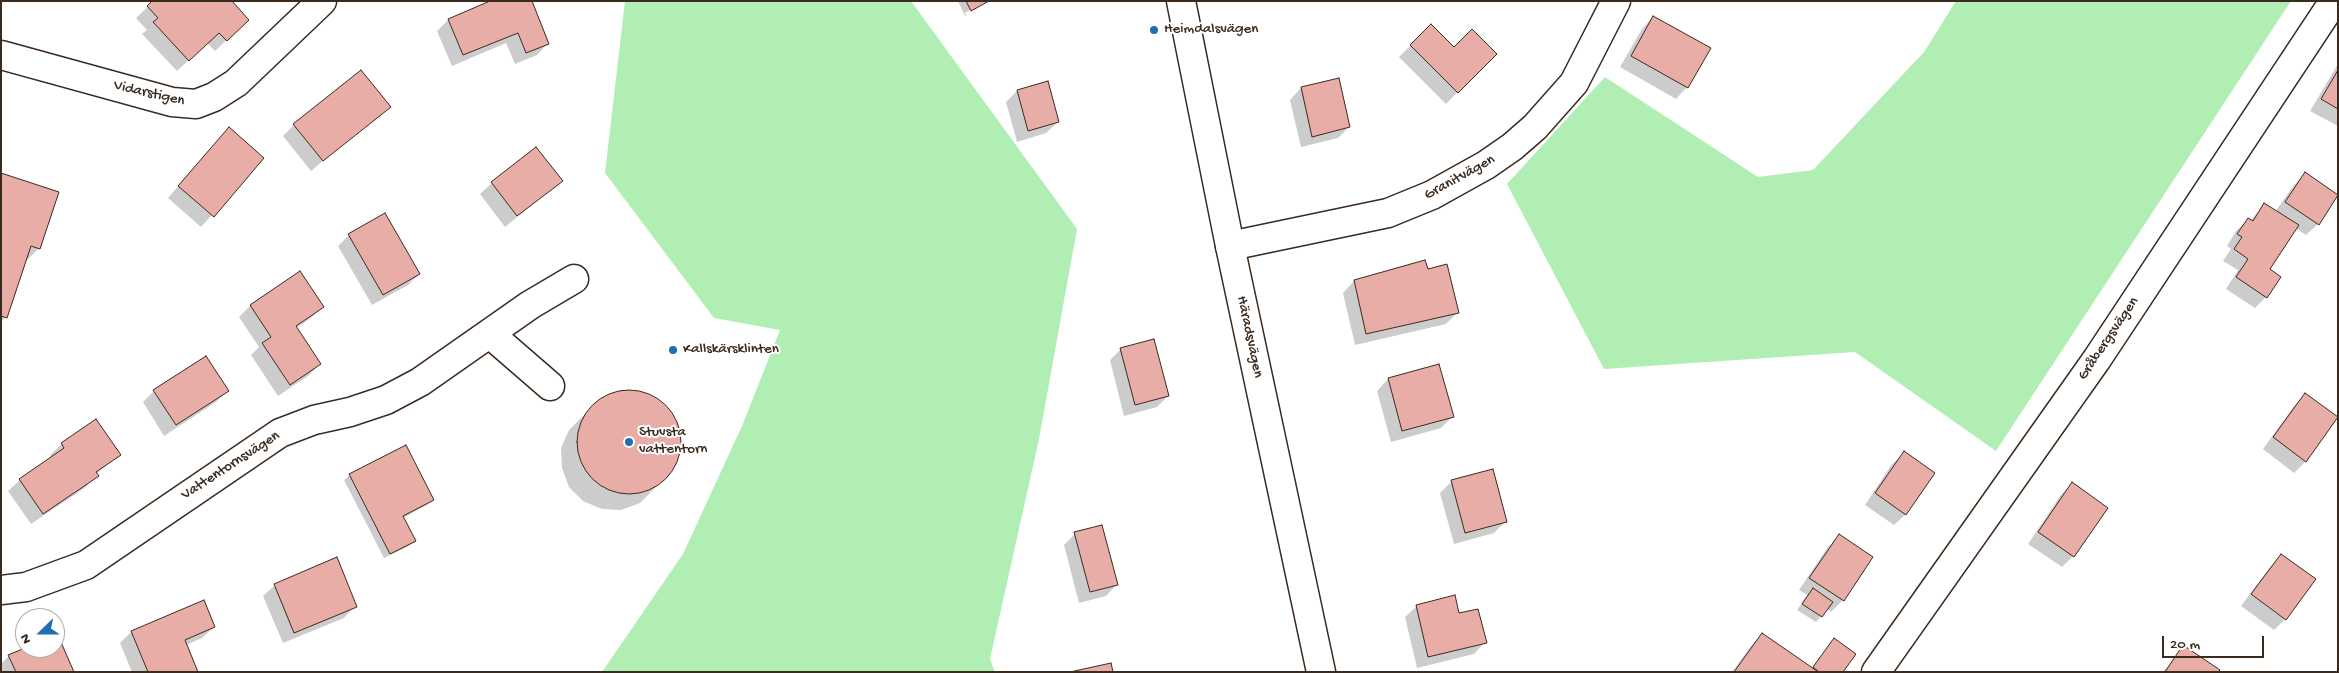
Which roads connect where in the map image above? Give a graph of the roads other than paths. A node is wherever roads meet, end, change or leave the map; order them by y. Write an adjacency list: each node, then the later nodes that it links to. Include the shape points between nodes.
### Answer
1 (322, 1): 5 (street, Vidarstigen, via 236,84 196,104 172,102)
2 (1181, 1): 6 (street, Häradsvägen)
3 (1616, 1): 6 (street, Granitvägen, via 1574,83 1512,148 1486,165 1432,195 1388,212)
4 (2334, 1): 12 (street, Gråbergsvägen, via 2097,359)
5 (1, 55)
6 (1230, 246): 11 (street, Häradsvägen)
7 (574, 279): 8 (street, Vattentornsvägen)
8 (490, 334): 9 (street); 10 (street, Vattentornsvägen, via 420,382 386,400 280,433 86,565 26,587)
9 (550, 386)
10 (1, 590)
11 (1321, 672)
12 (1876, 672)

